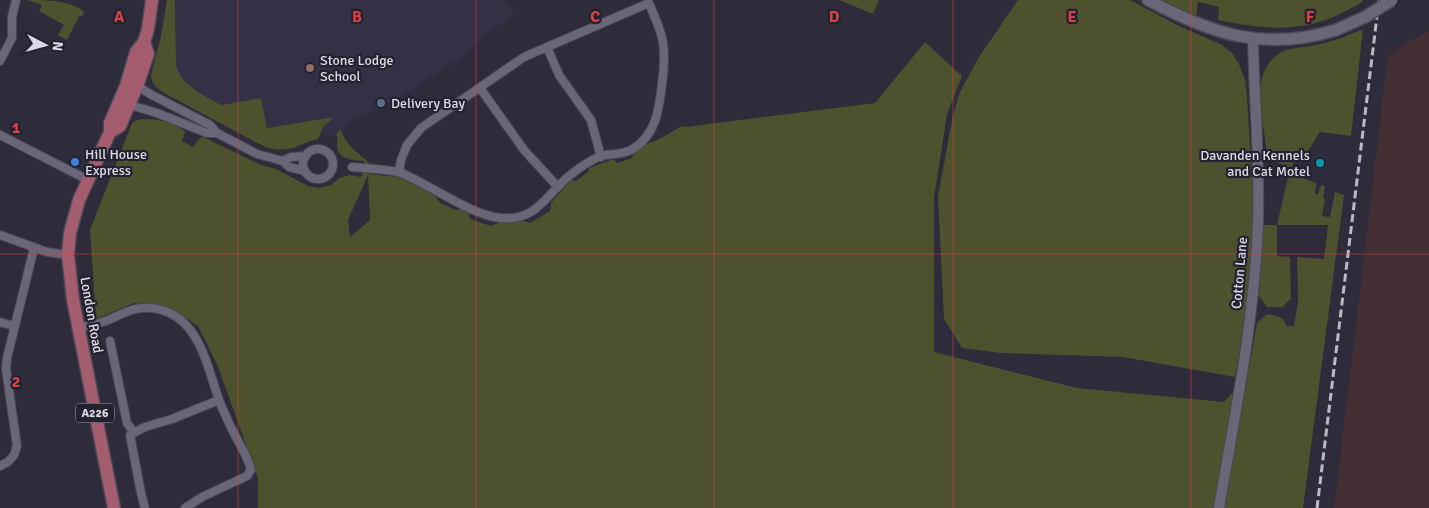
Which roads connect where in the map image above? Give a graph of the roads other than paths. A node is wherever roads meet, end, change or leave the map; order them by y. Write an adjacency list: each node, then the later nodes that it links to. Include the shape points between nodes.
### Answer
1 (16, 0): 8 (street, via 12,38)
2 (152, 0): 9 (main road, London Road / A226, via 144,42 136,52)
3 (1148, 0): 6 (main road, via 1203,26)
4 (1392, 0): 6 (main road, bridge, via 1365,18 1336,30 1304,38)
5 (648, 2): 7 (street); 15 (street, via 662,38 664,53 658,116 648,135 635,147)
6 (1253, 39): 35 (street, Cotton Lane, via 1259,162 1253,299)
7 (547, 47): 10 (street, via 524,57); 15 (street, via 559,75 591,120)
8 (0, 61)
9 (132, 86): 11 (main road, London Road / A226); 12 (street, via 210,126)
10 (480, 88): 19 (street, via 416,133 405,150); 21 (street, via 524,150)
11 (125, 103): 12 (street, via 207,133); 20 (main road, London Road / A226, via 120,126 110,132)
12 (217, 133): 16 (street, via 257,154)
13 (0, 135): 20 (street)
14 (306, 156): 16 (street); 18 (street); 18 (street, via 316,149 324,150 334,164 330,175 322,179 314,179)
15 (601, 157): 21 (street, via 575,171)
16 (283, 161): 18 (street, via 289,167)
17 (352, 167): 19 (street)
18 (305, 171)
19 (399, 172): 21 (street, via 478,212 499,218 530,213)
20 (88, 180): 24 (main road, London Road / A226, via 75,213)
21 (558, 187)
22 (0, 235): 23 (street)
23 (34, 248): 24 (street); 26 (street)
24 (68, 255): 27 (main road, London Road / A226)
25 (0, 322): 26 (street)
26 (14, 326): 31 (street, via 6,369 17,448 10,460)
27 (78, 328): 29 (street, via 103,322 135,308 154,308 169,313 186,325 197,340); 32 (main road, London Road / A226)
28 (110, 341): 30 (street, via 128,423)
29 (219, 400): 30 (street); 34 (street, via 248,460 250,473)
30 (134, 432): 33 (street, via 130,438)
31 (0, 466)
32 (114, 508)
33 (145, 508)
34 (185, 508)
35 (1219, 508)

